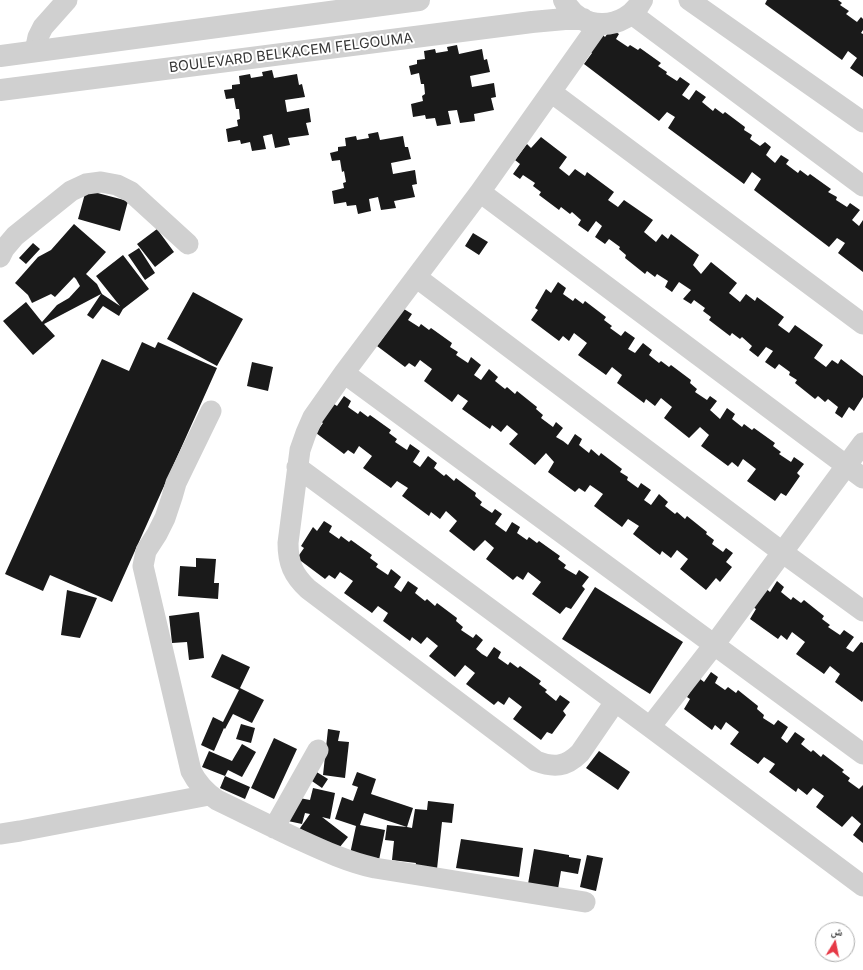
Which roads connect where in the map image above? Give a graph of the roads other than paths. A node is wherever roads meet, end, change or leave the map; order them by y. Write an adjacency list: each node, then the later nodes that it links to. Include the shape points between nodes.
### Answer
1 (67, 0): 7 (street, via 43,26)
2 (419, 0): 7 (street)
3 (564, 0): 6 (street, via 573,12)
4 (689, 0): 11 (street)
5 (637, 7): 6 (street, BOULEVARD BELKACEM FELGOUMA, via 616,22); 12 (street)
6 (591, 22): 9 (street, BOULEVARD BELKACEM FELGOUMA, via 565,19 532,22); 10 (street)
7 (35, 51): 8 (street)
8 (0, 56)
9 (1, 85)
10 (550, 92): 13 (street); 17 (street)
11 (863, 122)
12 (863, 186)
13 (480, 192): 16 (street); 21 (street)
14 (188, 244): 15 (street, via 131,192 117,185 101,182 86,184 71,191 15,236)
15 (0, 257)
16 (416, 277): 18 (street); 24 (street)
17 (863, 324)
18 (344, 373): 22 (street, via 313,417 300,450); 26 (street)
19 (211, 411): 31 (street, via 176,483 157,534 146,551 143,566 191,771 195,780)
20 (863, 443): 21 (street)
21 (846, 466): 23 (street); 24 (street)
22 (297, 467): 27 (street); 27 (street, via 288,553 292,568 300,582 536,761 555,765 573,760)
23 (863, 478)
24 (782, 552): 25 (street); 26 (street)
25 (863, 612)
26 (714, 645): 28 (street); 30 (street)
27 (615, 702): 28 (street)
28 (650, 727): 34 (street)
29 (318, 750): 32 (street)
30 (863, 754)
31 (209, 795): 32 (street); 33 (street)
32 (274, 828): 35 (street, via 332,855 361,865)
33 (0, 834)
34 (863, 886)
35 (585, 902)

